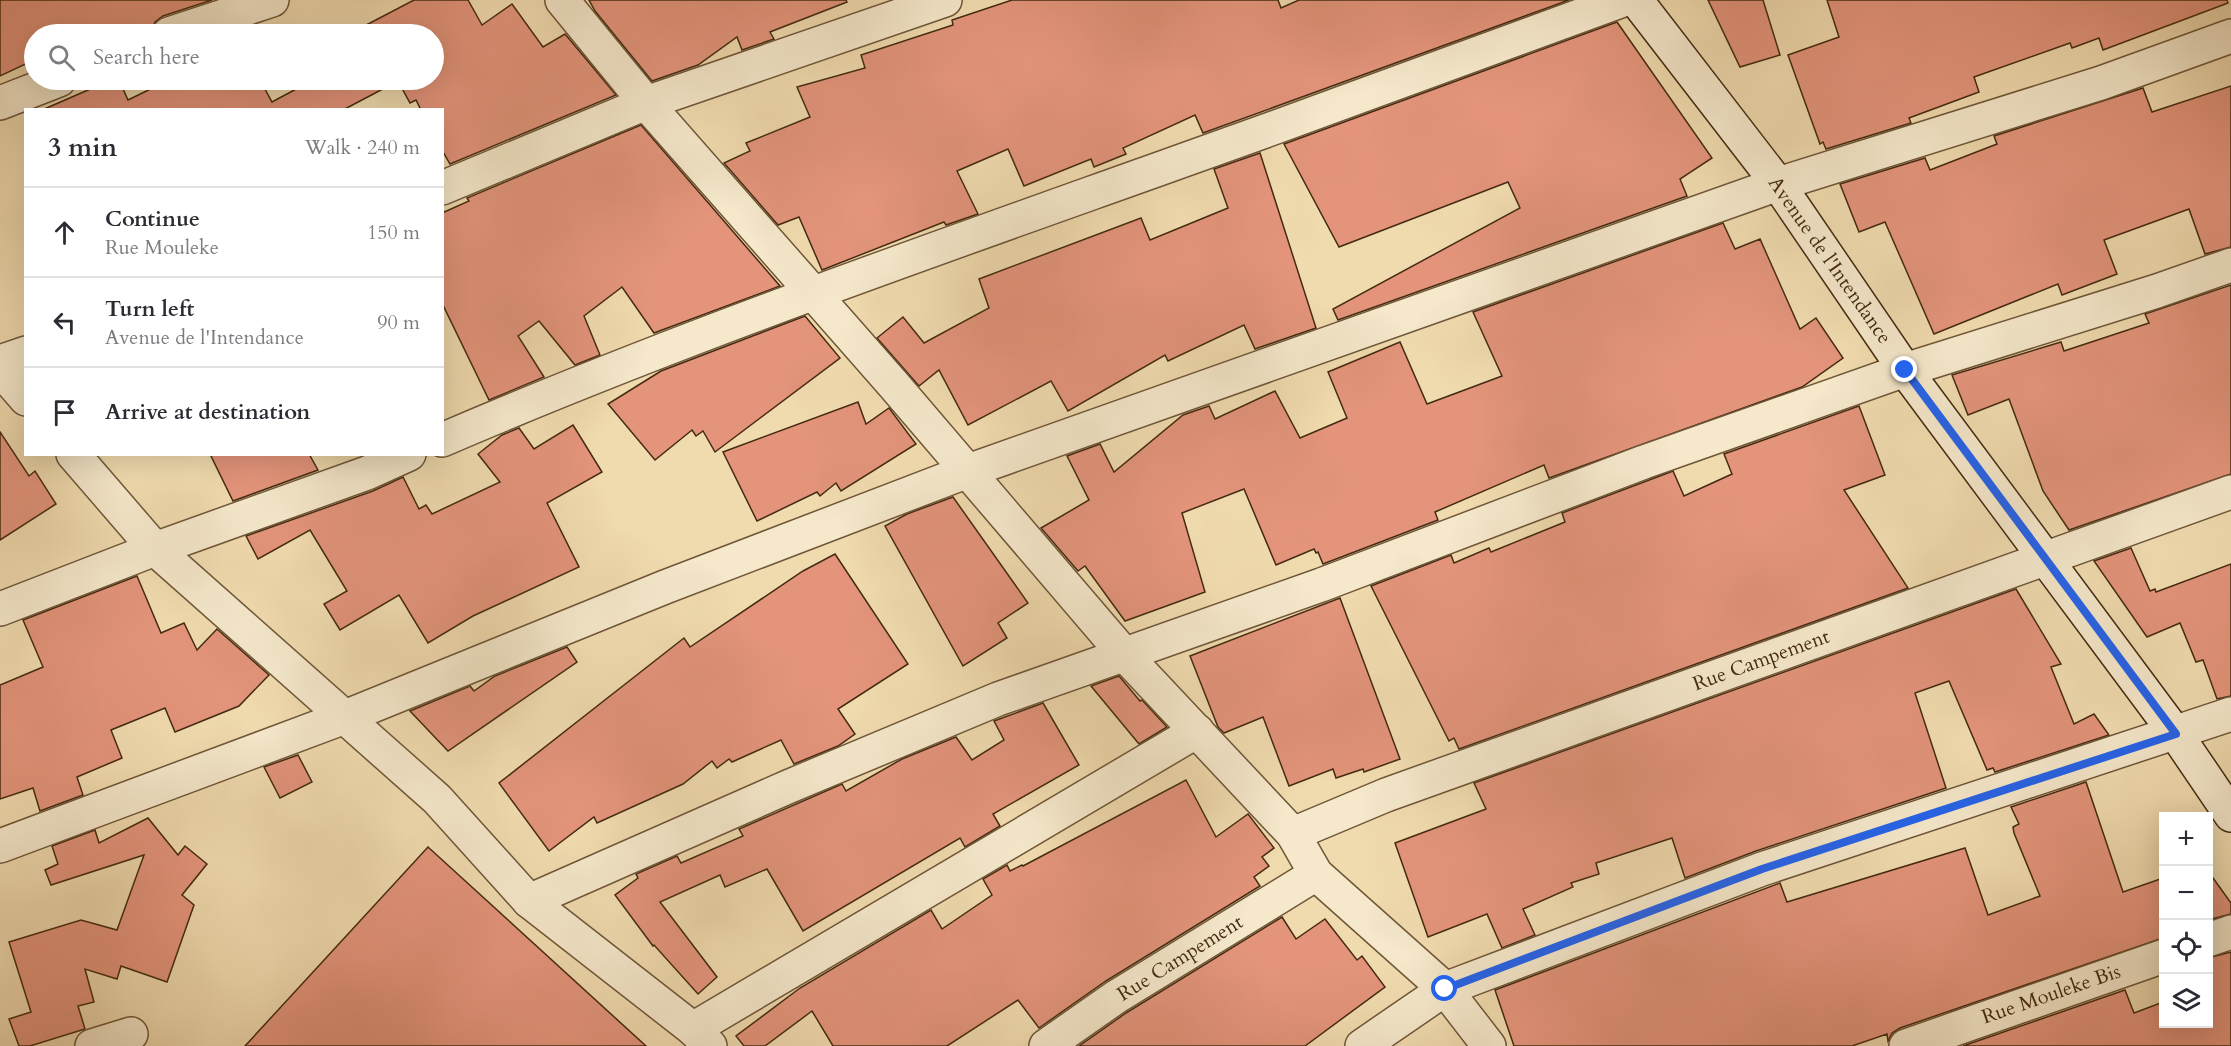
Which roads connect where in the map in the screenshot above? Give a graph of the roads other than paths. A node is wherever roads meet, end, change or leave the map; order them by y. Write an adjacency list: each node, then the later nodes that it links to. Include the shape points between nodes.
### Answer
1 (272, 0): 6 (street)
2 (562, 0): 10 (street)
3 (945, 0): 10 (street)
4 (1623, 0): 14 (street)
5 (1636, 0): 11 (street, Avenue de l'Intendance)
6 (199, 24)
7 (2231, 36): 11 (street, via 2101,83)
8 (33, 90): 9 (street)
9 (0, 103)
10 (646, 103): 12 (street); 14 (street)
11 (1778, 184): 18 (street, Avenue de l'Intendance); 23 (street)
12 (444, 187)
13 (2231, 265): 18 (street)
14 (813, 292): 20 (street); 23 (street)
15 (24, 353): 16 (street)
16 (0, 362)
17 (0, 369): 19 (street)
18 (1905, 370): 26 (street, Avenue de l'Intendance); 28 (street, via 1644,462 1322,585)
19 (24, 397)
20 (444, 439)
21 (75, 456): 25 (street)
22 (405, 456): 25 (street)
23 (968, 471): 28 (street); 30 (street, via 664,587)
24 (2231, 492): 26 (street, Rue Campement)
25 (155, 549): 27 (street); 30 (street)
26 (2044, 559): 32 (street, Avenue de l'Intendance); 34 (street, Rue Campement, via 1386,795)
27 (0, 609)
28 (1123, 653): 31 (street); 37 (street, via 987,703)
29 (2231, 714): 32 (street)
30 (345, 717): 35 (street); 37 (street, via 437,799)
31 (1197, 731): 34 (street); 43 (street)
32 (2176, 734): 33 (street, Avenue de l'Intendance); 41 (street, via 1762,869)
33 (2231, 815)
34 (1293, 834): 36 (street)
35 (0, 846)
36 (1316, 874): 41 (street); 45 (street, Rue Campement)
37 (529, 901): 43 (street)
38 (2231, 932): 39 (street)
39 (2213, 938)
40 (2159, 957): 48 (street, Rue Mouleke Bis)
41 (1445, 989): 46 (street); 47 (street)
42 (131, 1034): 44 (street)
43 (702, 1037)
44 (92, 1046)
45 (1046, 1046)
46 (1362, 1046)
47 (1489, 1046)
48 (1906, 1046)

